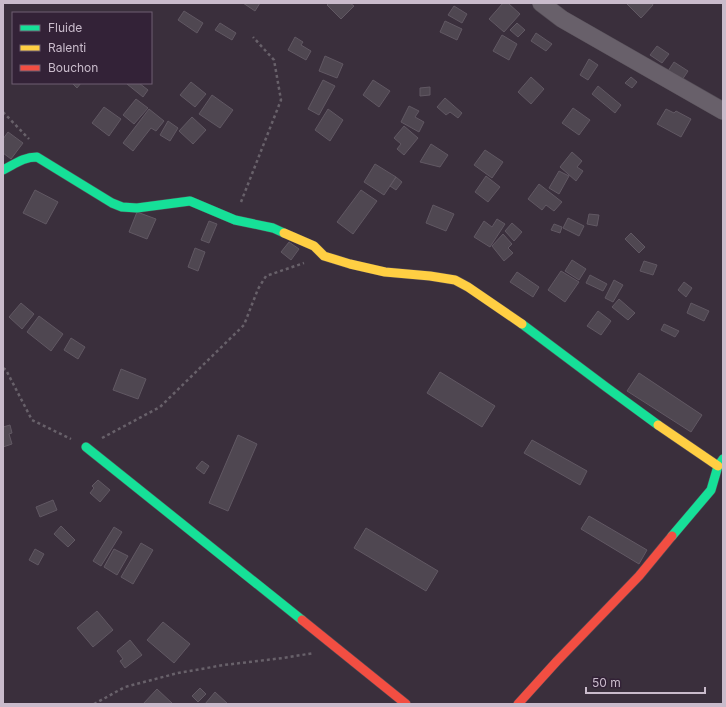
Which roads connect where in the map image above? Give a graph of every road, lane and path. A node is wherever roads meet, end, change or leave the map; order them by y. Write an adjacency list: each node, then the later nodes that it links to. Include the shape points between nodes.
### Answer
1 (541, 3): 3 (street, via 562,19)
2 (253, 37): 7 (path, via 274,60 281,100)
3 (723, 111)
4 (3, 112): 5 (path, via 31,142)
5 (36, 157): 6 (street, via 19,160); 7 (street, via 122,207 137,208 190,201)
6 (3, 170)
7 (235, 220): 8 (street, via 273,228 314,246)
8 (324, 256): 10 (path, via 266,276 244,325 160,407); 11 (street, via 385,272 455,280 524,325 675,437)
9 (3, 368): 10 (path, via 32,420)
10 (86, 446): 12 (street)
11 (721, 462): 15 (street, via 711,490 644,570)
12 (338, 650): 13 (path, via 178,673 125,687); 14 (street)
13 (94, 704)
14 (406, 704)
15 (518, 704)

